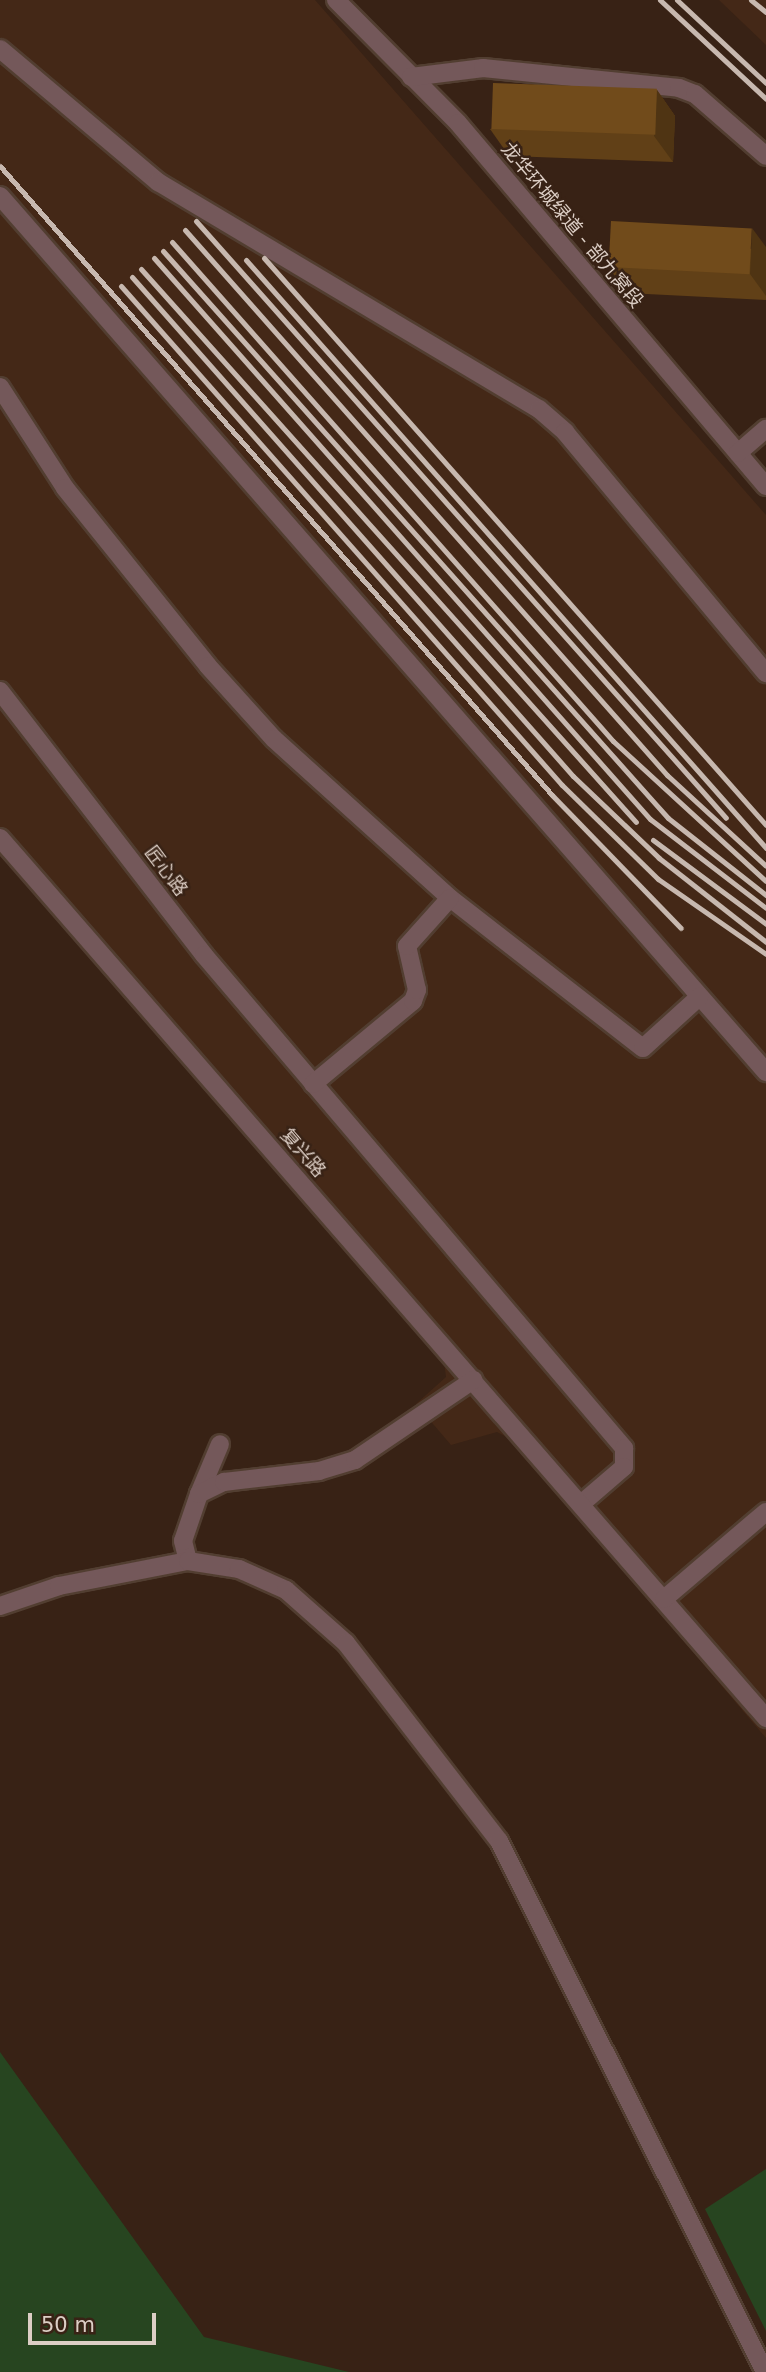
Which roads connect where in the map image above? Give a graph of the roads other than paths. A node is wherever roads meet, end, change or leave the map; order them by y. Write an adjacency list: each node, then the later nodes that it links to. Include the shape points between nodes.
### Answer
1 (336, 0): 3 (street, 龙华环城绿道 - 部九窝段)
2 (0, 49): 10 (street, via 158,182 539,409 565,432)
3 (411, 76): 4 (street, via 483,68 679,88 695,93); 8 (street, 龙华环城绿道 - 部九窝段, via 458,123)
4 (766, 156)
5 (0, 196): 14 (street)
6 (0, 387): 13 (street, via 65,488 208,666 274,739)
7 (766, 429): 8 (street)
8 (738, 453): 9 (street, 龙华环城绿道 - 部九窝段)
9 (766, 486)
10 (766, 673)
11 (0, 691): 16 (street, 匠心路, via 204,955)
12 (0, 838): 17 (street, 复兴路)
13 (450, 898): 14 (street, via 643,1048); 16 (street, via 407,946 417,990 413,1001)
14 (699, 997): 15 (street)
15 (766, 1072)
16 (309, 1077): 20 (street, 匠心路, via 624,1448 624,1467)
17 (473, 1380): 19 (street, via 355,1460 319,1471 224,1482); 20 (street, 复兴路)
18 (220, 1444): 19 (street)
19 (199, 1494): 22 (street, via 183,1541)
20 (578, 1499): 23 (street, 复兴路)
21 (766, 1512): 23 (street)
22 (188, 1560): 24 (street, via 59,1586); 26 (street, via 239,1569 286,1590 346,1643 499,1840)
23 (664, 1600): 25 (street, 复兴路)
24 (0, 1606)
25 (766, 1718)
26 (765, 2372)

